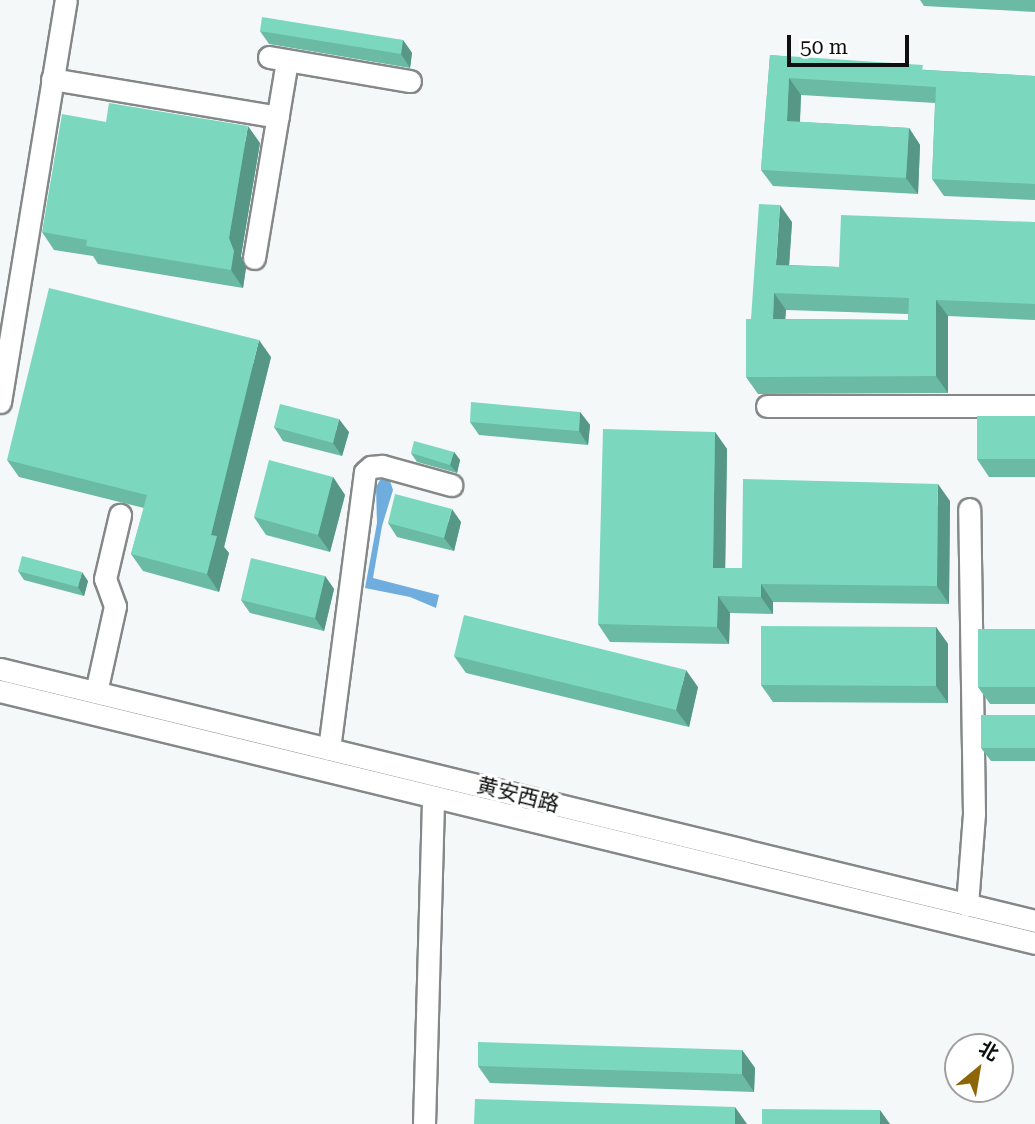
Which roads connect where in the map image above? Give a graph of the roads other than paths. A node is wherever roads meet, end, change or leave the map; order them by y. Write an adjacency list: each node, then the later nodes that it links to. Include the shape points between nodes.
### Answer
1 (66, 0): 2 (street)
2 (52, 79): 4 (street); 6 (street)
3 (410, 81): 4 (street, via 278,59)
4 (278, 117): 5 (street)
5 (254, 258)
6 (0, 402)
7 (768, 406): 8 (street)
8 (1035, 406)
9 (451, 485): 15 (street, via 382,466 365,472)
10 (969, 509): 17 (street, via 974,813)
11 (120, 515): 14 (street, via 105,579 115,606)
12 (0, 669): 14 (street, 黄安西路)
13 (0, 691): 16 (street, 黄安西路)
14 (96, 692): 15 (street, 黄安西路)
15 (329, 749): 17 (street, 黄安西路)
16 (433, 797): 19 (street, 黄安西路); 20 (street)
17 (967, 905): 18 (street, 黄安西路)
18 (1035, 921)
19 (1035, 943)
20 (424, 1124)

